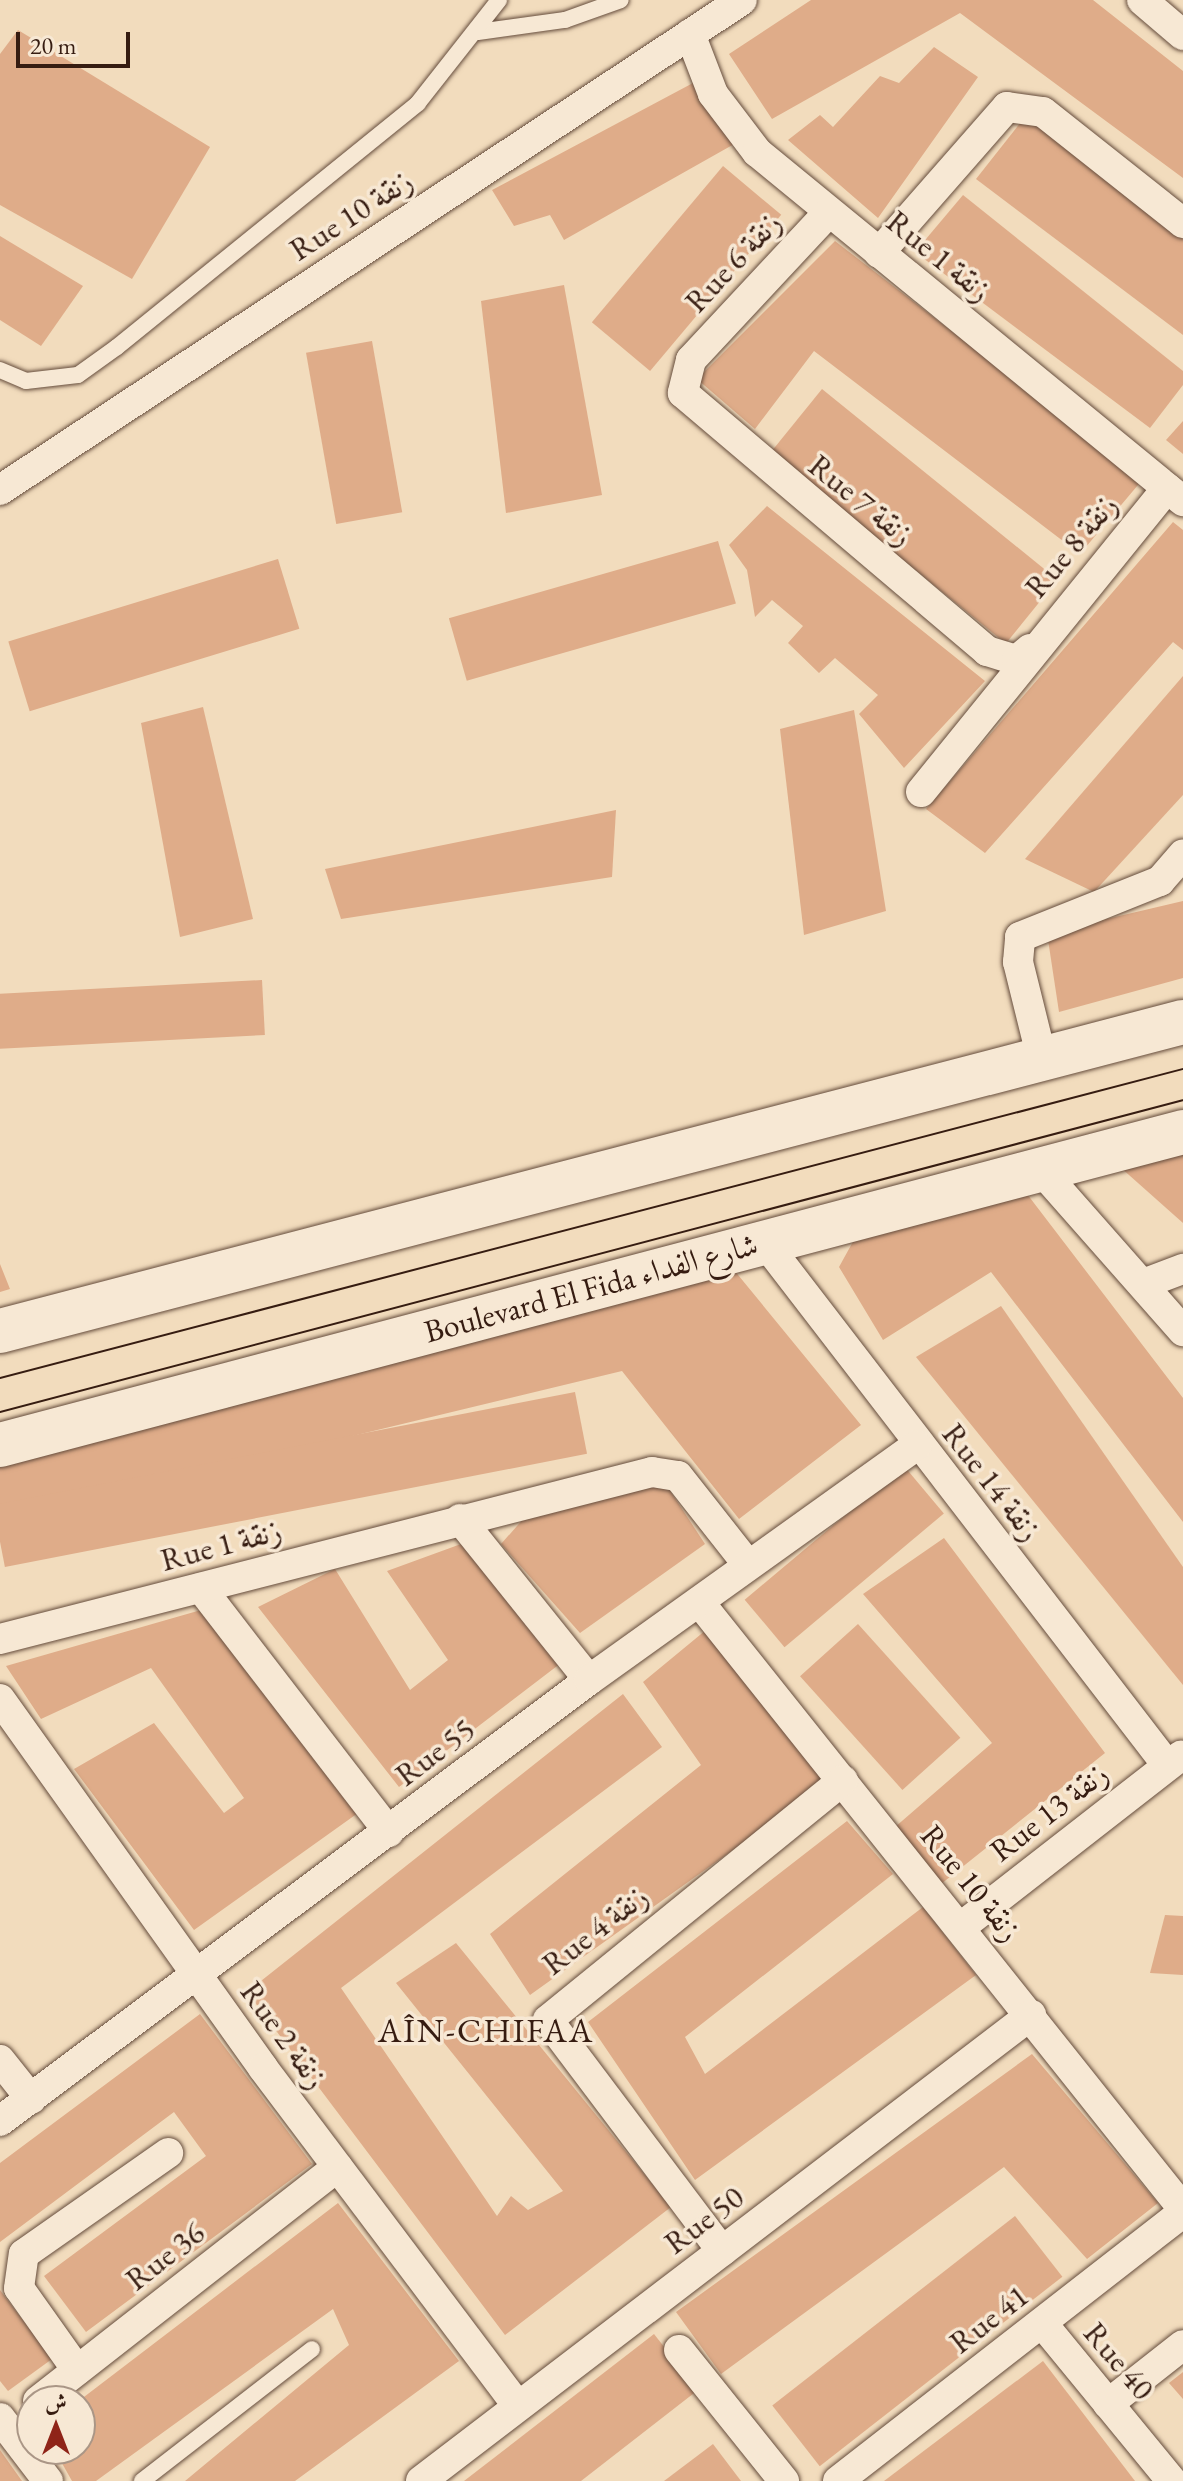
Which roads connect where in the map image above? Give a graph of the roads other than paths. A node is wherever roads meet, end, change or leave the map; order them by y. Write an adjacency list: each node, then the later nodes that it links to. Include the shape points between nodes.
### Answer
1 (499, 0): 5 (lane)
2 (621, 0): 5 (lane, via 565,20)
3 (742, 0): 6 (street, Rue 10 زنقة)
4 (1142, 0): 7 (street)
5 (478, 32): 12 (lane, via 418,103 361,154 78,375 26,381)
6 (690, 34): 8 (street, Rue 1 زنقة, via 734,127); 13 (street, Rue 10 زنقة)
7 (1183, 35)
8 (828, 213): 10 (street, Rue 1 زنقة); 11 (street, Rue 6 زنقة)
9 (1183, 223): 10 (street, via 1043,112 1007,107)
10 (879, 253): 14 (street, Rue 1 زنقة)
11 (691, 360): 15 (street, Rue 7 زنقة, via 683,393 693,409 987,651 1017,660)
12 (0, 370)
13 (0, 490)
14 (1175, 495): 15 (street, Rue 8 زنقة)
15 (1030, 649): 16 (street, Rue 8 زنقة)
16 (921, 792)
17 (1183, 855): 19 (street, via 1160,881 1020,937 1018,962)
18 (1183, 1022): 19 (main road)
19 (1042, 1059): 25 (main road)
20 (1183, 1132): 21 (main road, Boulevard El Fida شارع الفداء)
21 (1041, 1170): 22 (main road, Boulevard El Fida شارع الفداء); 24 (street)
22 (763, 1240): 27 (main road, Boulevard El Fida شارع الفداء); 28 (street, Rue 14 زنقة)
23 (1183, 1269): 24 (street)
24 (1143, 1284): 26 (street)
25 (0, 1331)
26 (1183, 1331)
27 (0, 1445)
28 (917, 1445): 30 (street, Rue 55); 36 (street, Rue 14 زنقة)
29 (460, 1519): 30 (street, Rue 1 زنقة, via 666,1473 689,1487); 31 (street, Rue 1 زنقة); 34 (street)
30 (748, 1565): 32 (street, Rue 55)
31 (201, 1588): 33 (street, Rue 1 زنقة); 38 (street)
32 (700, 1603): 34 (street, Rue 55); 37 (street, Rue 10 زنقة)
33 (0, 1639)
34 (589, 1680): 38 (street, Rue 55)
35 (0, 1699): 40 (street, Rue 2 زنقة)
36 (1175, 1760): 39 (street, Rue 13 زنقة)
37 (843, 1780): 39 (street, Rue 10 زنقة); 48 (street, Rue 4 زنقة, via 548,2020)
38 (389, 1832): 40 (street, Rue 55)
39 (961, 1927): 41 (street, Rue 10 زنقة)
40 (197, 1976): 43 (street, Rue 55); 46 (street, Rue 2 زنقة)
41 (1031, 2015): 47 (street, Rue 10 زنقة); 48 (street, Rue 50)
42 (0, 2060): 43 (street)
43 (31, 2099): 44 (street, Rue 55)
44 (0, 2121)
45 (168, 2153): 53 (street, via 24,2254 19,2288)
46 (338, 2167): 53 (street, Rue 36); 56 (street, Rue 2 زنقة)
47 (1183, 2210): 49 (street, Rue 41)
48 (722, 2251): 56 (street, Rue 50)
49 (1042, 2323): 55 (street, Rue 40); 62 (street, Rue 41)
50 (1183, 2345): 55 (street)
51 (312, 2349): 59 (lane)
52 (679, 2350): 61 (street)
53 (77, 2370): 54 (street, Rue 36)
54 (58, 2385)
55 (1108, 2404): 63 (street, Rue 40)
56 (518, 2406): 60 (street, Rue 50)
57 (3, 2422): 58 (street)
58 (48, 2481)
59 (142, 2481)
60 (421, 2481)
61 (784, 2481)
62 (838, 2481)
63 (1172, 2481)

